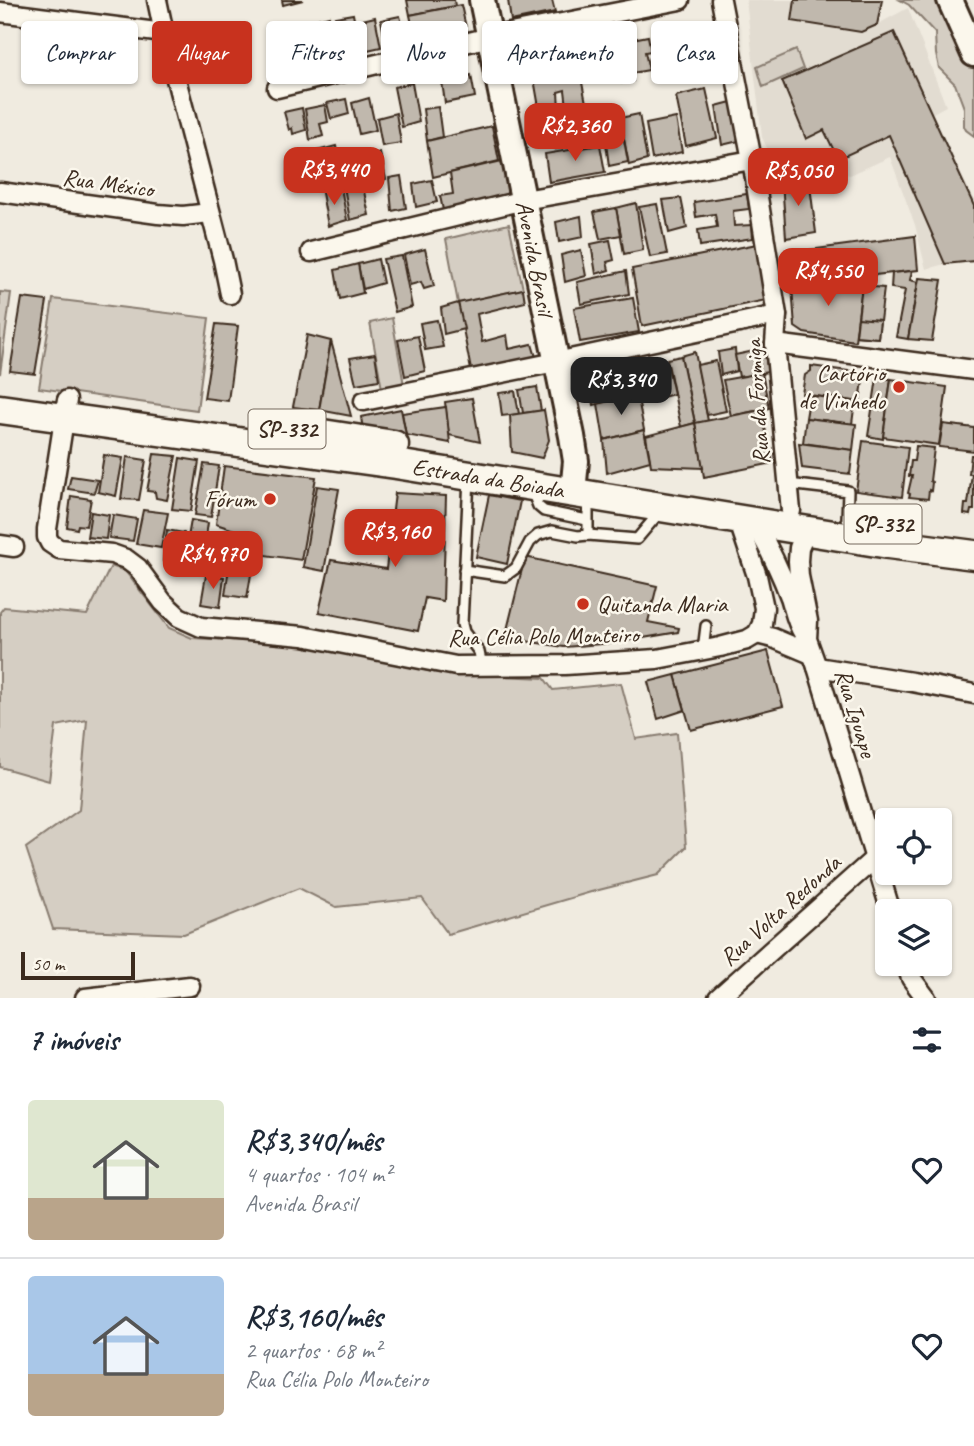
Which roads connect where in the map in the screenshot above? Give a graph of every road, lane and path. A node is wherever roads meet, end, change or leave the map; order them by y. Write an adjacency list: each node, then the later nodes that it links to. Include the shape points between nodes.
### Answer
1 (157, 0): 7 (street)
2 (482, 0): 8 (street, Avenida Brasil)
3 (680, 0): 9 (street)
4 (721, 0): 16 (street, Rua da Formiga)
5 (950, 0): 12 (street)
6 (0, 12): 10 (street)
7 (161, 21)
8 (486, 21)
9 (572, 21)
10 (152, 31)
11 (482, 39): 15 (street)
12 (974, 54)
13 (177, 84): 19 (street)
14 (499, 84): 18 (street, Avenida Brasil)
15 (277, 88)
16 (752, 160): 18 (street); 22 (street, Rua da Formiga)
17 (0, 192): 19 (street, Rua México, via 158,214)
18 (524, 200): 20 (street); 24 (street, Avenida Brasil)
19 (210, 213): 21 (street)
20 (311, 252)
21 (230, 294)
22 (776, 315): 23 (street, Rua da Formiga); 24 (street)
23 (775, 344): 25 (street); 32 (street, Rua da Formiga)
24 (556, 362): 27 (street); 31 (street, Avenida Brasil)
25 (974, 370)
26 (0, 390): 29 (main road, Estrada da Boiada / SP-332)
27 (364, 401)
28 (0, 409): 29 (main road, Estrada da Boiada / SP-332)
29 (66, 409): 30 (main road, Estrada da Boiada / SP-332); 31 (main road, Estrada da Boiada / SP-332, via 353,438); 44 (street, Rua Célia Polo Monteiro, via 47,529 54,546 127,559 179,617 201,627 303,636 456,666)
30 (470, 476): 31 (main road, Estrada da Boiada / SP-332); 39 (lane)
31 (581, 495): 32 (main road, Estrada da Boiada / SP-332, via 640,485); 33 (main road, Estrada da Boiada / SP-332); 35 (lane)
32 (790, 497): 36 (main road, Estrada da Boiada / SP-332, via 847,519)
33 (665, 507): 34 (main road, Estrada da Boiada / SP-332); 35 (lane, via 636,539)
34 (751, 532): 37 (main road, Estrada da Boiada / SP-332); 41 (street, via 764,608); 43 (street, via 792,603)
35 (588, 535): 39 (lane, via 552,531 538,535 516,568 505,576)
36 (974, 536)
37 (806, 540): 38 (main road, Estrada da Boiada / SP-332); 43 (street, Rua Iguape, via 799,576)
38 (974, 555)
39 (464, 570): 44 (lane, via 462,624)
40 (706, 626): 42 (lane)
41 (757, 634): 42 (street, Rua Célia Polo Monteiro); 43 (street)
42 (703, 650): 44 (street, Rua Célia Polo Monteiro, via 657,659)
43 (811, 654): 45 (street); 46 (street, Rua Iguape)
44 (482, 666)
45 (974, 694)
46 (875, 858): 50 (street, Rua Volta Redonda)
47 (910, 976): 51 (street)
48 (190, 986): 49 (street)
49 (85, 998)
50 (718, 998)
51 (926, 998)

